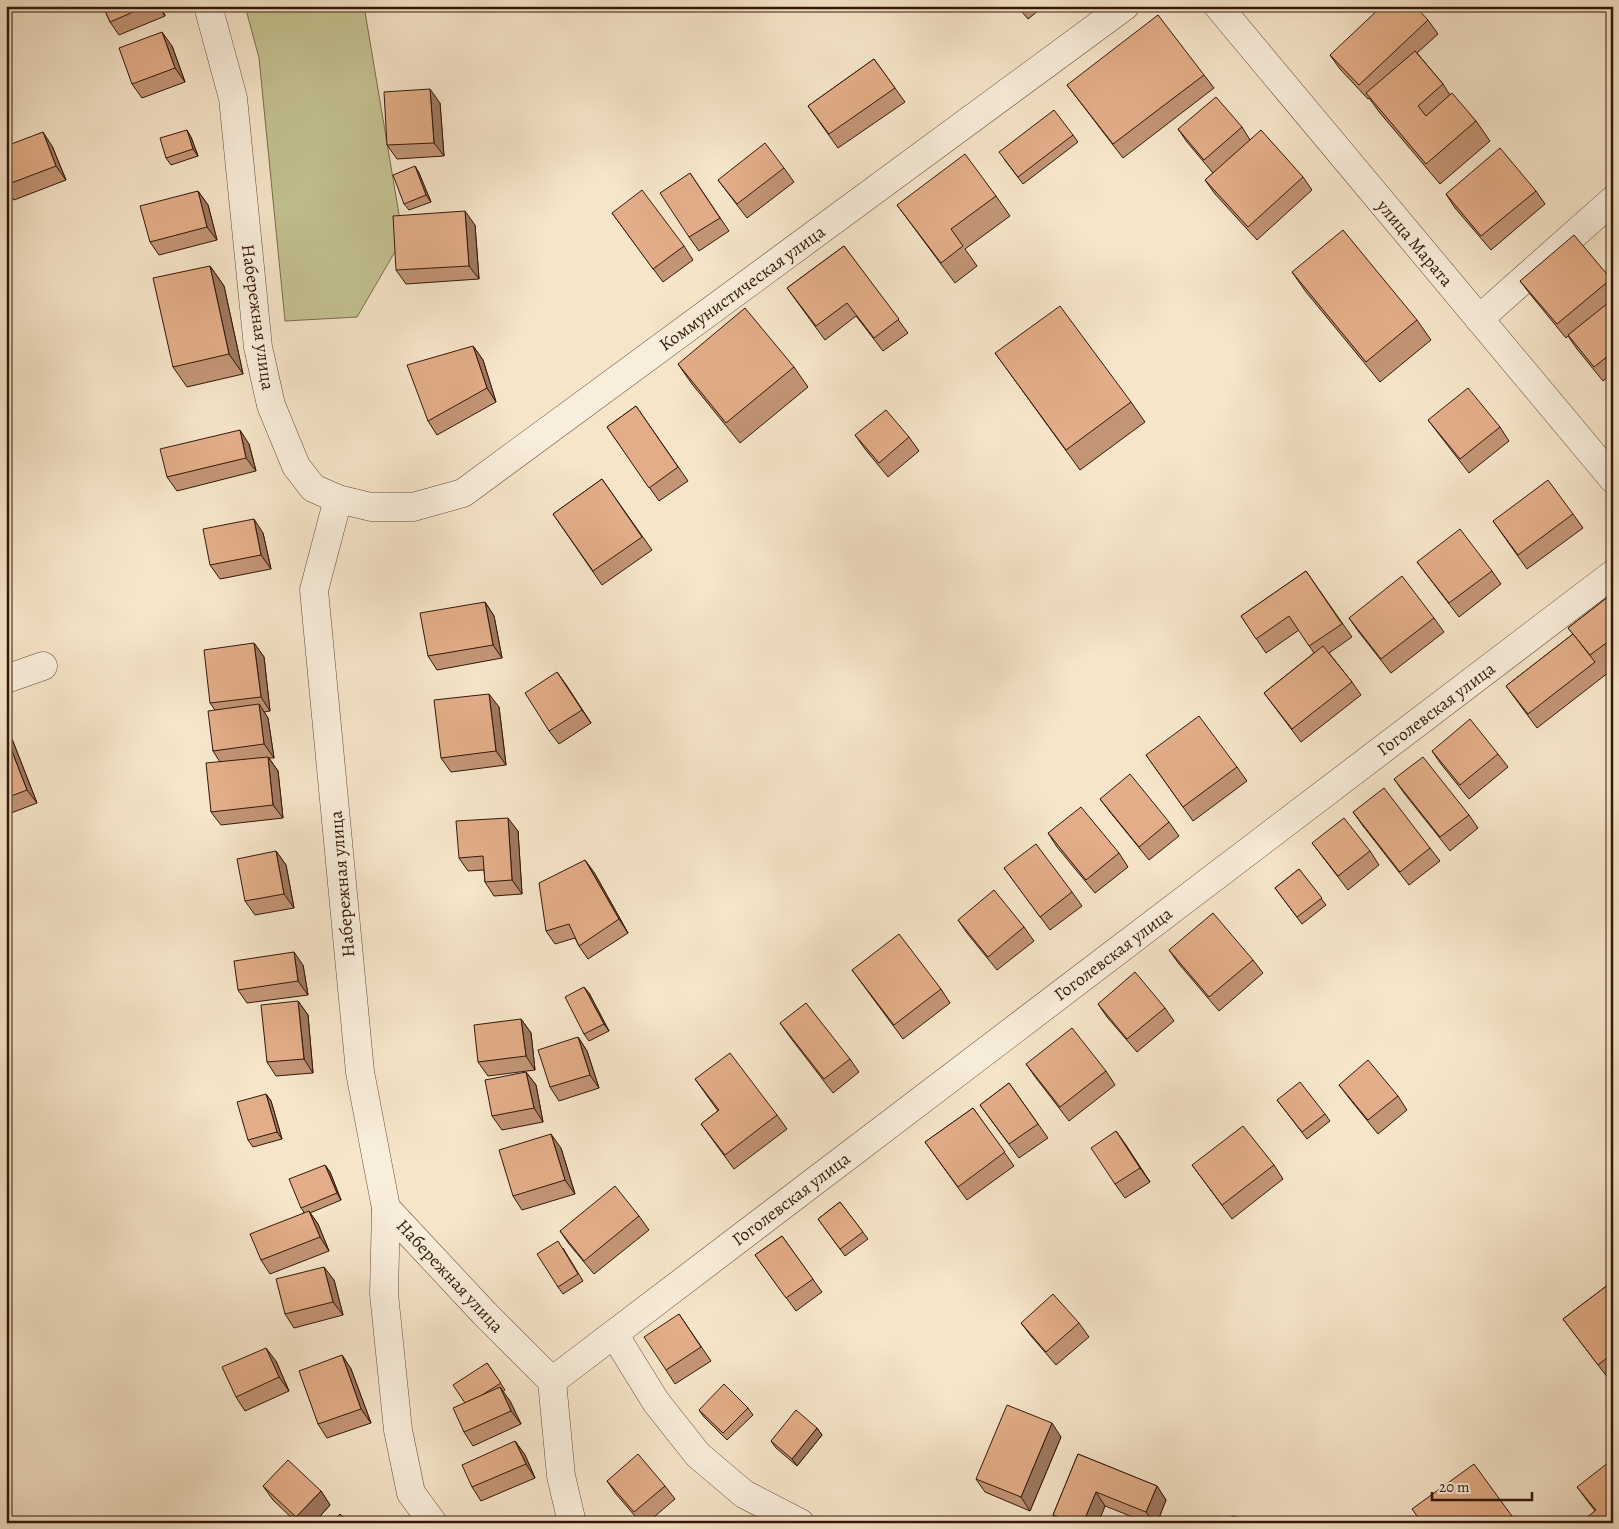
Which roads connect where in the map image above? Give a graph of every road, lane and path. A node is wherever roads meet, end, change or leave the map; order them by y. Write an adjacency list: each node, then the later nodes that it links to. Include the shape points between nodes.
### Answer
1 (208, 6): 7 (street, Набережная улица, via 233,98 258,347 271,406 296,466 313,488)
2 (1125, 6): 7 (street, Коммунистическая улица, via 463,493 413,507 371,507)
3 (1218, 6): 5 (street, улица Марата)
4 (1613, 200): 5 (street)
5 (1479, 320): 6 (street, улица Марата)
6 (1613, 479)
7 (338, 499): 11 (street, Набережная улица, via 314,590 360,1072)
8 (1613, 574): 12 (street, Гоголевская улица)
9 (43, 666): 10 (street)
10 (6, 679)
11 (386, 1208): 13 (street, Набережная улица); 14 (street, via 384,1294 398,1430 410,1493)
12 (614, 1334): 13 (street); 16 (street, via 656,1402 698,1455 744,1494)
13 (552, 1381): 15 (street, via 562,1476)
14 (433, 1523)
15 (572, 1523)
16 (800, 1523)

